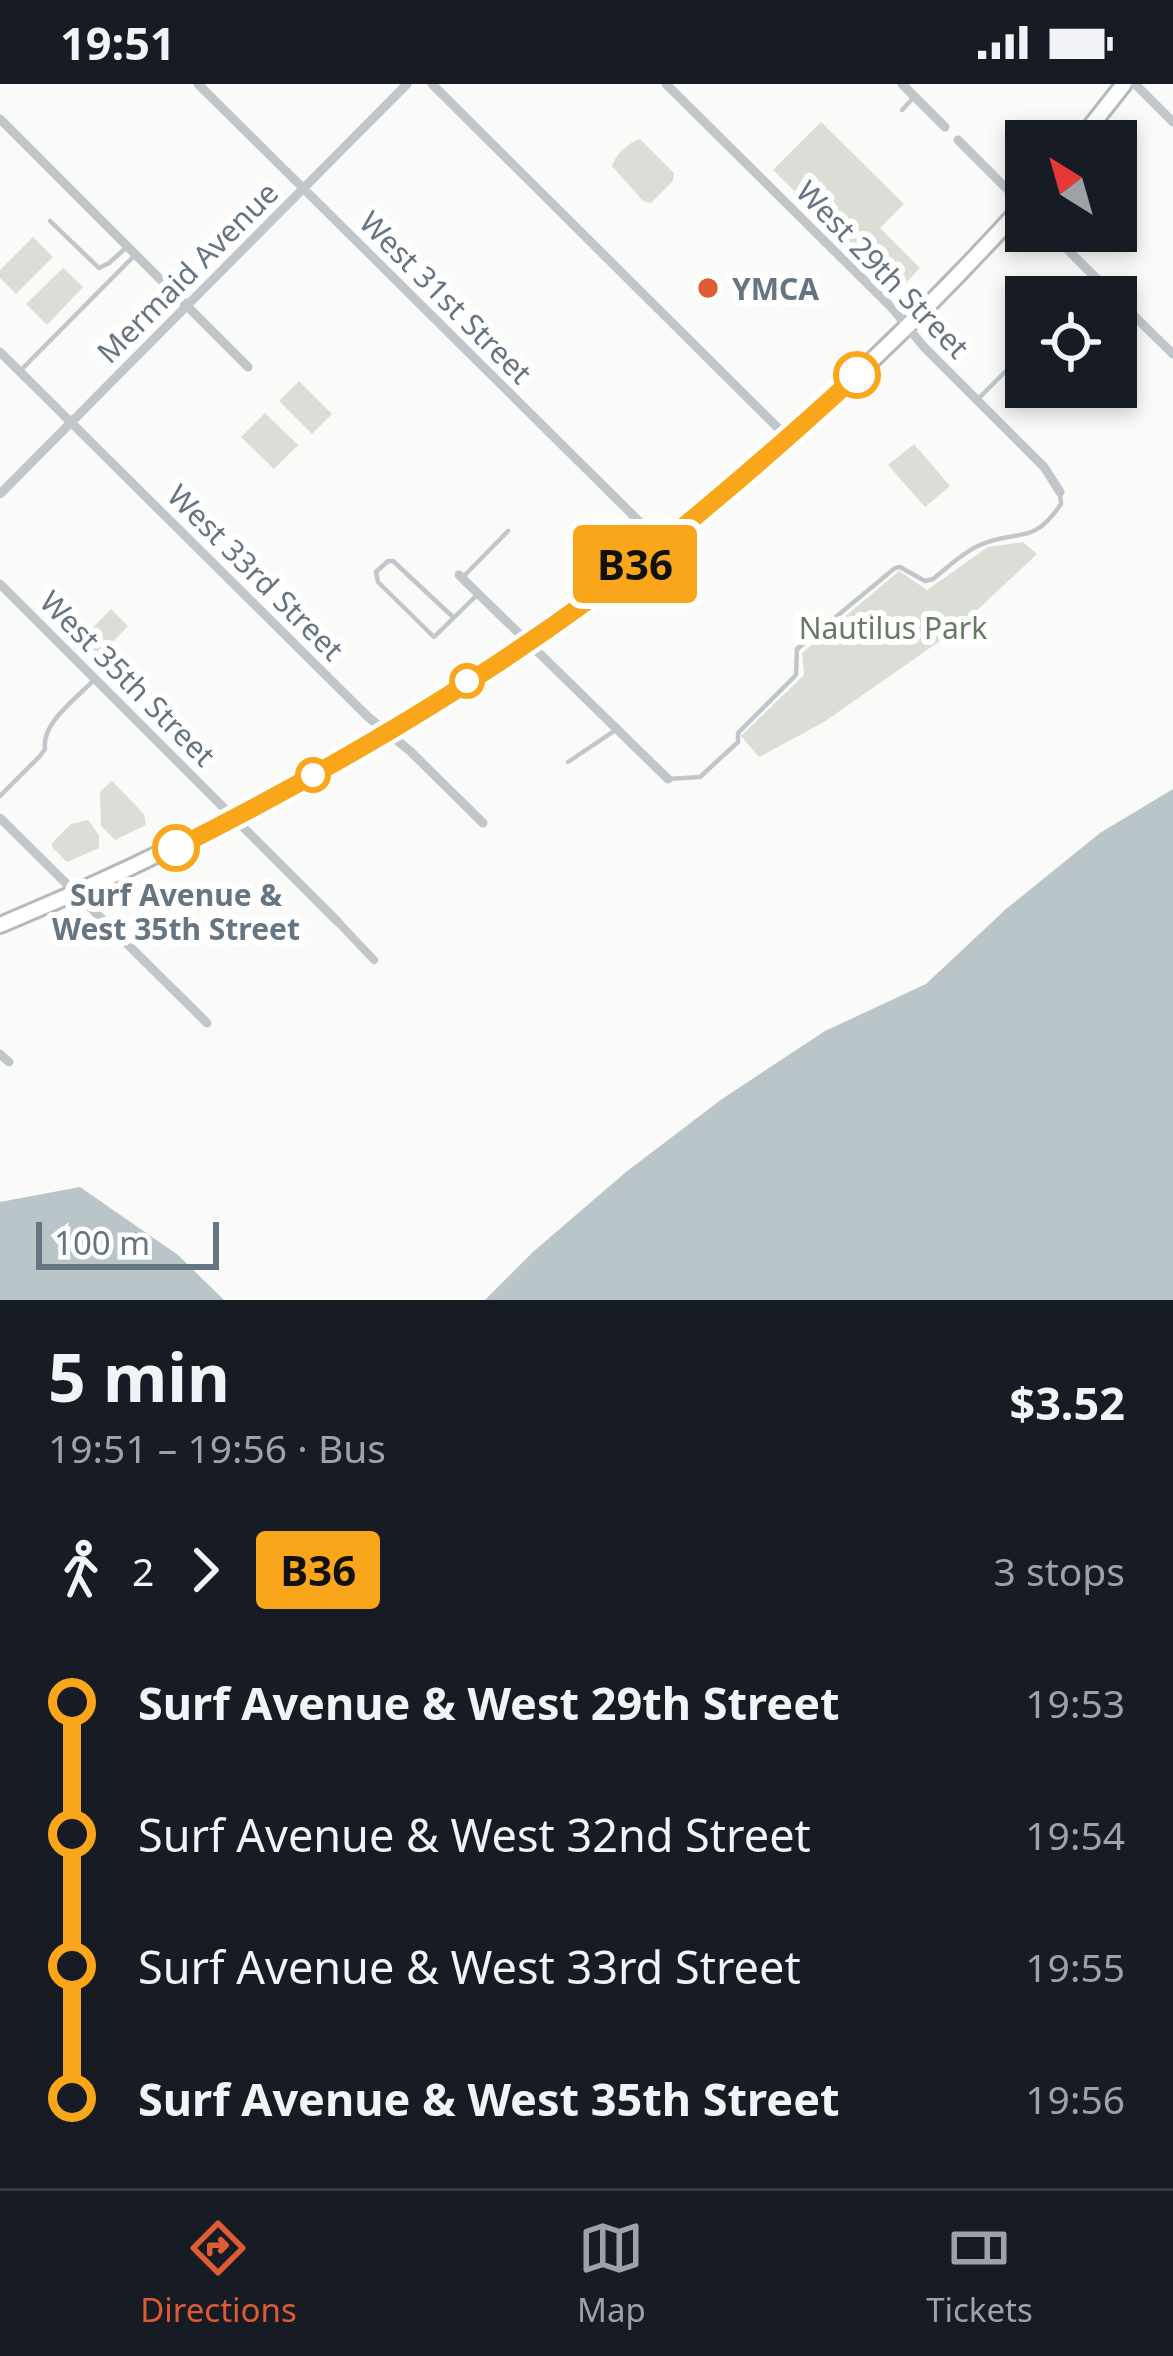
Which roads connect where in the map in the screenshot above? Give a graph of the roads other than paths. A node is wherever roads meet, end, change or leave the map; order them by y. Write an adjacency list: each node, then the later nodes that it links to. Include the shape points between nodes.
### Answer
1 (198, 84): 16 (street, West 31st Street)
2 (407, 84): 16 (street, Mermaid Avenue)
3 (432, 84): 32 (street)
4 (666, 84): 24 (street, West 29th Street)
5 (902, 84): 8 (street)
6 (1124, 84): 11 (main road)
7 (1135, 84): 12 (street)
8 (914, 97): 9 (lane); 13 (street)
9 (902, 110)
10 (0, 119): 19 (street)
11 (1095, 120)
12 (1173, 122)
13 (945, 127)
14 (958, 140): 15 (street)
15 (1005, 186)
16 (303, 189): 22 (street, Mermaid Avenue); 36 (street, West 31st Street)
17 (50, 221): 19 (lane, via 99,268)
18 (1005, 226): 24 (main road)
19 (132, 250): 22 (street); 28 (lane)
20 (1070, 252): 21 (street)
21 (1095, 276)
22 (188, 305): 27 (street); 31 (street, Mermaid Avenue)
23 (1137, 318): 26 (street)
24 (907, 327): 30 (street, West 29th Street); 32 (main road)
25 (0, 352): 28 (street, West 33rd Street)
26 (1173, 354)
27 (248, 367)
28 (20, 371): 31 (street, West 33rd Street)
29 (1005, 373): 30 (lane)
30 (977, 400): 33 (street, West 29th Street)
31 (71, 423): 34 (street, Mermaid Avenue); 44 (street, West 33rd Street)
32 (788, 438): 36 (main road)
33 (1060, 492): 46 (lane, via 1061,504 1038,530 978,545 933,579 895,568 797,649 796,675 738,733 727,755 700,778)
34 (0, 494)
35 (508, 531): 37 (lane)
36 (662, 544): 41 (main road)
37 (460, 577): 39 (street)
38 (0, 584): 42 (street, West 35th Street)
39 (478, 594): 40 (lane); 41 (street)
40 (454, 617): 40 (lane, via 434,637 376,572 393,560)
41 (528, 641): 43 (street); 44 (main road)
42 (95, 679): 47 (lane, via 49,728 40,757); 49 (street, West 35th Street)
43 (616, 729): 45 (lane); 46 (street)
44 (387, 733): 49 (main road); 50 (street, West 33rd Street)
45 (568, 762)
46 (668, 779)
47 (0, 796)
48 (0, 818): 51 (street)
49 (235, 818): 51 (main road); 52 (street, West 35th Street)
50 (483, 823)
51 (77, 893): 53 (main road); 55 (street)
52 (338, 922): 54 (street, West 35th Street)
53 (0, 926)
54 (374, 960)
55 (207, 1024)

